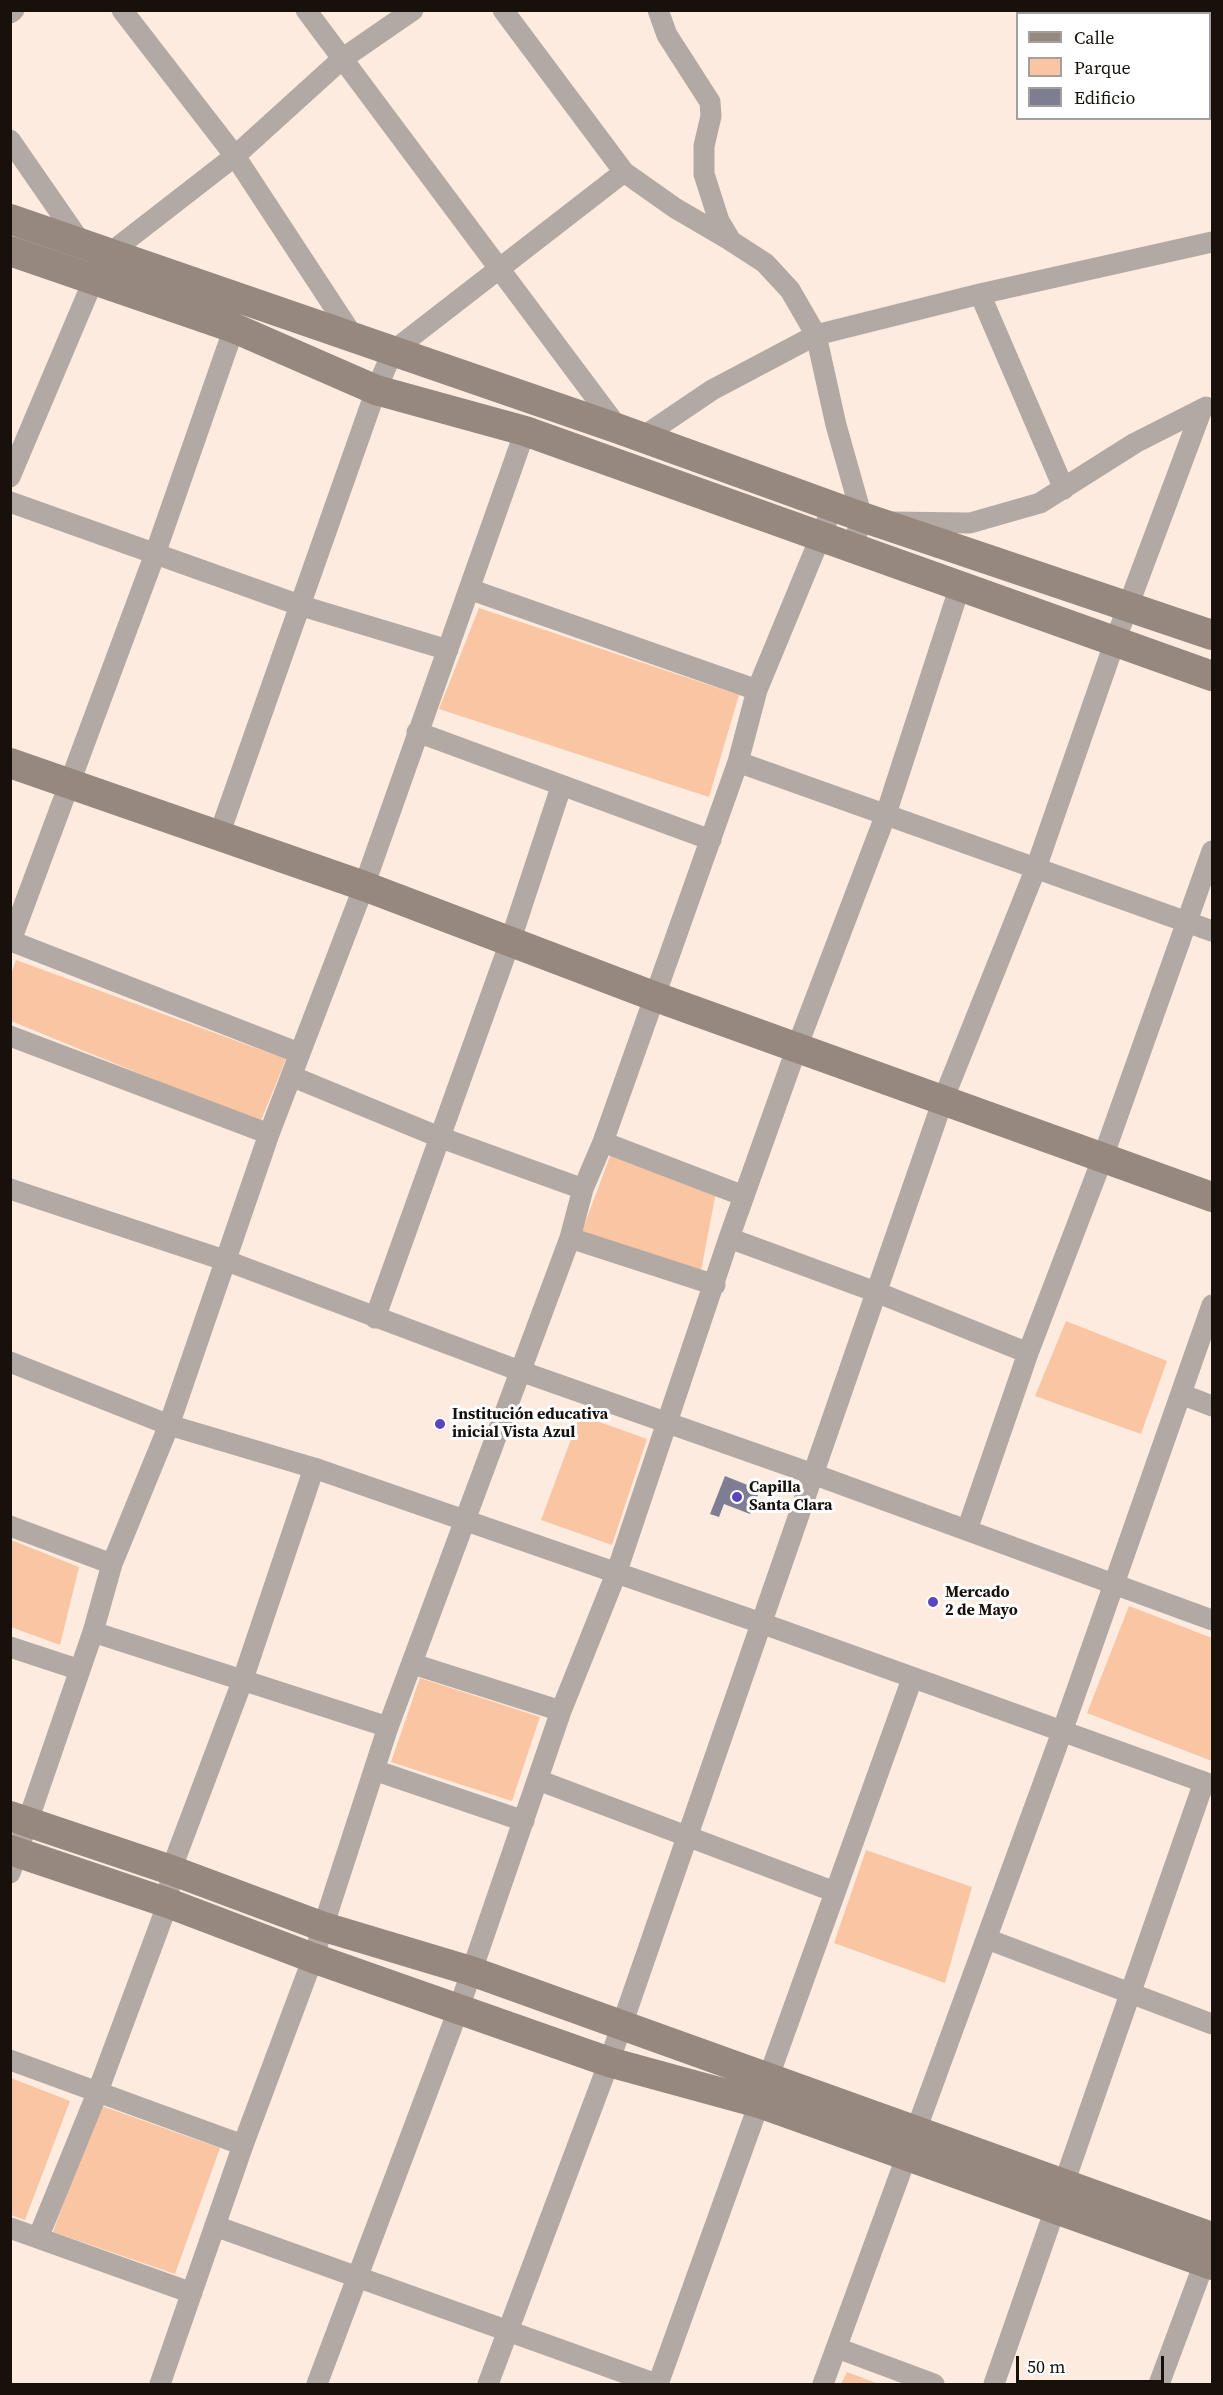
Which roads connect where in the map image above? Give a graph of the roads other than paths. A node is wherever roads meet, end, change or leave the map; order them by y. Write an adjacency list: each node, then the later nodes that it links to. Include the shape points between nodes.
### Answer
1 (14, 10): 7 (street)
2 (122, 10): 10 (street)
3 (306, 10): 8 (street)
4 (413, 10): 8 (street)
5 (503, 10): 11 (street)
6 (658, 10): 13 (street, via 667,35 710,102 704,174 719,221)
7 (10, 13)
8 (342, 59): 10 (street); 18 (street)
9 (10, 140): 15 (street)
10 (235, 156): 17 (street); 23 (street)
11 (624, 172): 13 (street); 18 (street)
12 (10, 219): 15 (street)
13 (731, 241): 22 (street, via 765,263 790,290)
14 (1212, 242): 20 (street)
15 (82, 244): 17 (street); 19 (street)
16 (10, 251): 19 (street)
17 (110, 253): 19 (street); 23 (street)
18 (500, 269): 24 (street); 28 (street)
19 (83, 277): 21 (street); 29 (street)
20 (980, 294): 22 (street); 30 (street)
21 (234, 328): 25 (street); 36 (street)
22 (816, 335): 28 (street); 33 (street, via 836,425)
23 (355, 339): 24 (street)
24 (393, 351): 25 (street); 28 (street)
25 (376, 390): 27 (street); 39 (street)
26 (1207, 407): 30 (street, via 1135,443); 40 (street)
27 (525, 431): 34 (street); 38 (street)
28 (630, 433): 32 (street)
29 (10, 477)
30 (1064, 489): 33 (street, via 1040,503 970,523)
31 (10, 502): 36 (street)
32 (834, 504): 33 (street); 34 (street)
33 (872, 520): 35 (street); 40 (street)
34 (818, 538): 35 (street); 45 (street)
35 (852, 549): 37 (street)
36 (155, 554): 39 (street); 49 (street)
37 (960, 586): 42 (street); 51 (street)
38 (469, 589): 43 (street); 45 (street)
39 (302, 606): 43 (street); 52 (street)
40 (1128, 606): 41 (street); 42 (street)
41 (1212, 635)
42 (1115, 641): 44 (street); 55 (street)
43 (448, 650): 46 (street)
44 (1212, 676)
45 (757, 690): 47 (street)
46 (417, 732): 50 (street); 56 (street)
47 (738, 762): 51 (street); 53 (street)
48 (10, 763): 49 (street)
49 (69, 783): 52 (street); 59 (street)
50 (561, 787): 53 (street); 60 (street)
51 (886, 814): 55 (street); 63 (street)
52 (219, 835): 56 (street)
53 (711, 840): 61 (street)
54 (1212, 851): 57 (street)
55 (1036, 868): 57 (street); 66 (street)
56 (364, 886): 60 (street); 64 (street)
57 (1185, 922): 58 (street); 70 (street)
58 (1212, 931)
59 (11, 942): 64 (street)
60 (510, 942): 61 (street); 68 (street)
61 (656, 997): 63 (street); 69 (street)
62 (10, 1036): 67 (street)
63 (797, 1047): 66 (street); 73 (street)
64 (299, 1053): 65 (street)
65 (291, 1076): 67 (street); 68 (street)
66 (943, 1100): 70 (street); 79 (street)
67 (268, 1134): 77 (street)
68 (439, 1137): 72 (street); 81 (street)
69 (603, 1142): 72 (street); 73 (street)
70 (1103, 1157): 74 (street); 82 (street)
71 (10, 1189): 77 (street)
72 (583, 1189): 75 (street)
73 (744, 1196): 76 (street)
74 (1212, 1197)
75 (570, 1238): 78 (street); 84 (street)
76 (729, 1238): 78 (street); 79 (street)
77 (227, 1261): 81 (street); 88 (street)
78 (715, 1285): 87 (street)
79 (876, 1292): 82 (street); 90 (street)
80 (1212, 1305): 85 (street)
81 (375, 1317): 84 (street)
82 (1028, 1353): 93 (street)
83 (10, 1362): 88 (street)
84 (520, 1371): 87 (street); 91 (street)
85 (1181, 1394): 86 (street); 96 (street)
86 (1212, 1406)
87 (669, 1423): 90 (street); 95 (street)
88 (169, 1425): 89 (street); 94 (street)
89 (314, 1468): 91 (street); 104 (street)
90 (813, 1474): 93 (street); 98 (street)
91 (464, 1521): 95 (street); 101 (street)
92 (10, 1526): 94 (street)
93 (967, 1530): 96 (street)
94 (112, 1564): 99 (street)
95 (616, 1574): 98 (street); 105 (street)
96 (1113, 1584): 97 (street); 107 (street)
97 (1212, 1620)
98 (761, 1623): 103 (street); 113 (street)
99 (93, 1632): 102 (street); 104 (street)
100 (10, 1647): 102 (street)
101 (413, 1664): 105 (street); 106 (street)
102 (80, 1670): 111 (street)
103 (912, 1679): 107 (street); 116 (street)
104 (242, 1682): 106 (street); 115 (street)
105 (561, 1711): 109 (street)
106 (388, 1727): 108 (street)
107 (1062, 1732): 110 (street); 119 (street)
108 (374, 1770): 112 (street); 118 (street)
109 (538, 1780): 112 (street); 113 (street)
110 (1208, 1784): 122 (street)
111 (19, 1819): 114 (street); 115 (street)
112 (524, 1821): 121 (street)
113 (687, 1836): 116 (street); 125 (street)
114 (13, 1859): 117 (street)
115 (171, 1870): 117 (street); 118 (street)
116 (836, 1892): 129 (street)
117 (168, 1903): 120 (street); 128 (street)
118 (321, 1926): 120 (street); 121 (street)
119 (987, 1939): 122 (street); 130 (street)
120 (313, 1958): 123 (street); 131 (street)
121 (471, 1971): 123 (street); 125 (street)
122 (1131, 1993): 124 (street); 132 (street)
123 (459, 2008): 127 (street); 137 (street)
124 (1212, 2024)
125 (621, 2025): 127 (street); 129 (street)
126 (10, 2060): 128 (street)
127 (609, 2061): 129 (street); 139 (street)
128 (98, 2091): 131 (street); 135 (street)
129 (764, 2091): 130 (street); 144 (street)
130 (913, 2143): 132 (street); 140 (street)
131 (243, 2145): 133 (street)
132 (1061, 2197): 136 (street); 147 (street)
133 (215, 2226): 137 (street); 138 (street)
134 (10, 2228): 135 (street)
135 (38, 2238): 138 (street)
136 (1210, 2251): 148 (street)
137 (357, 2277): 139 (street); 142 (street)
138 (192, 2293): 141 (street)
139 (508, 2331): 143 (street); 144 (street)
140 (837, 2349): 145 (street); 146 (street)
141 (160, 2385)
142 (317, 2385)
143 (488, 2385)
144 (657, 2385)
145 (823, 2385)
146 (934, 2385)
147 (994, 2385)
148 (1159, 2385)

